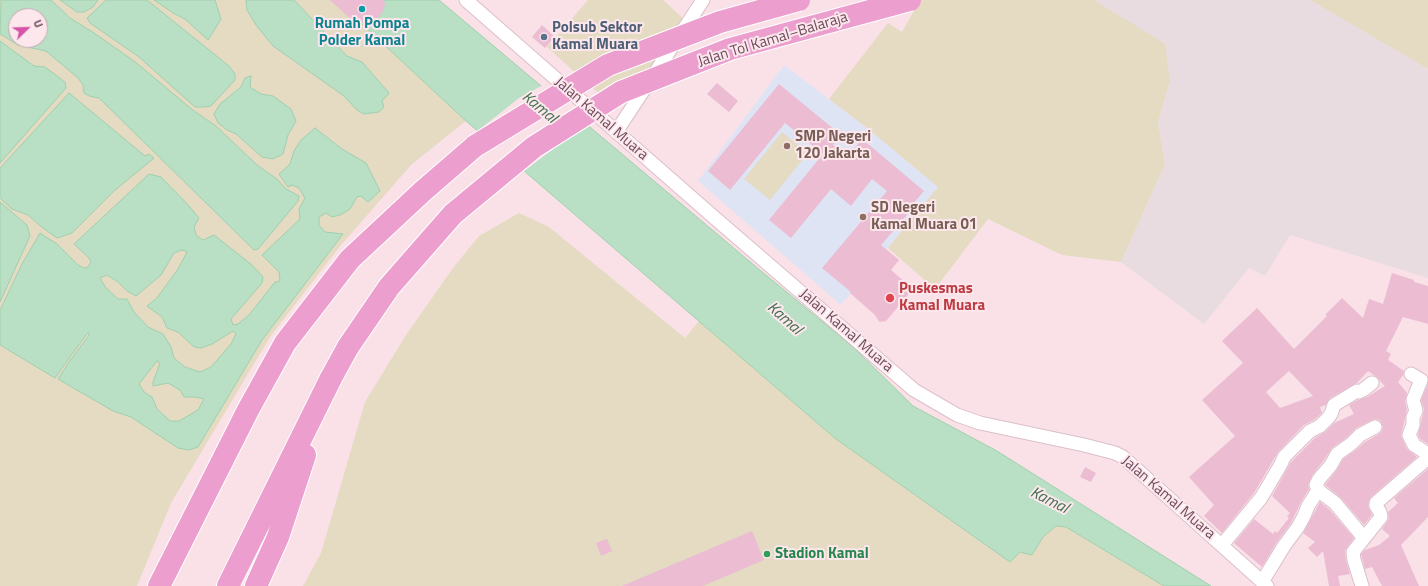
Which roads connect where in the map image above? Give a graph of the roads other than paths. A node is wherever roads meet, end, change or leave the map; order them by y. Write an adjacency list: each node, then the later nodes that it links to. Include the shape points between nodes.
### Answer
1 (466, 0): 5 (street, Jalan Kamal Muara)
2 (703, 0): 5 (street)
3 (799, 0): 16 (highway, Jalan Tol Kamal–Balaraja, bridge, via 720,22 608,65 475,146 423,191 350,259 285,343 248,410)
4 (910, 0): 7 (highway, Jalan Tol Kamal–Balaraja, bridge, via 730,49 621,92 534,147 453,214 389,287 348,347)
5 (616, 132): 14 (street, Jalan Kamal Muara, via 914,390 957,415 980,423 1084,445 1123,457)
6 (1411, 374): 10 (street, via 1421,380 1413,400 1416,411 1413,417 1414,425 1409,434 1414,445)
7 (331, 378): 17 (highway); 18 (highway, via 278,537)
8 (1372, 383): 14 (street, via 1364,390 1334,405 1328,418 1310,431 1284,457 1261,498)
9 (1375, 427): 12 (street, via 1360,435 1337,454 1316,485)
10 (1428, 454)
11 (1428, 458): 13 (street, via 1376,503 1380,517)
12 (1319, 491): 13 (street, via 1335,503); 15 (street, via 1284,546)
13 (1364, 538): 19 (street, via 1352,556)
14 (1222, 545): 15 (street, Jalan Kamal Muara)
15 (1265, 584)
16 (160, 586)
17 (228, 586)
18 (256, 586)
19 (1362, 586)

